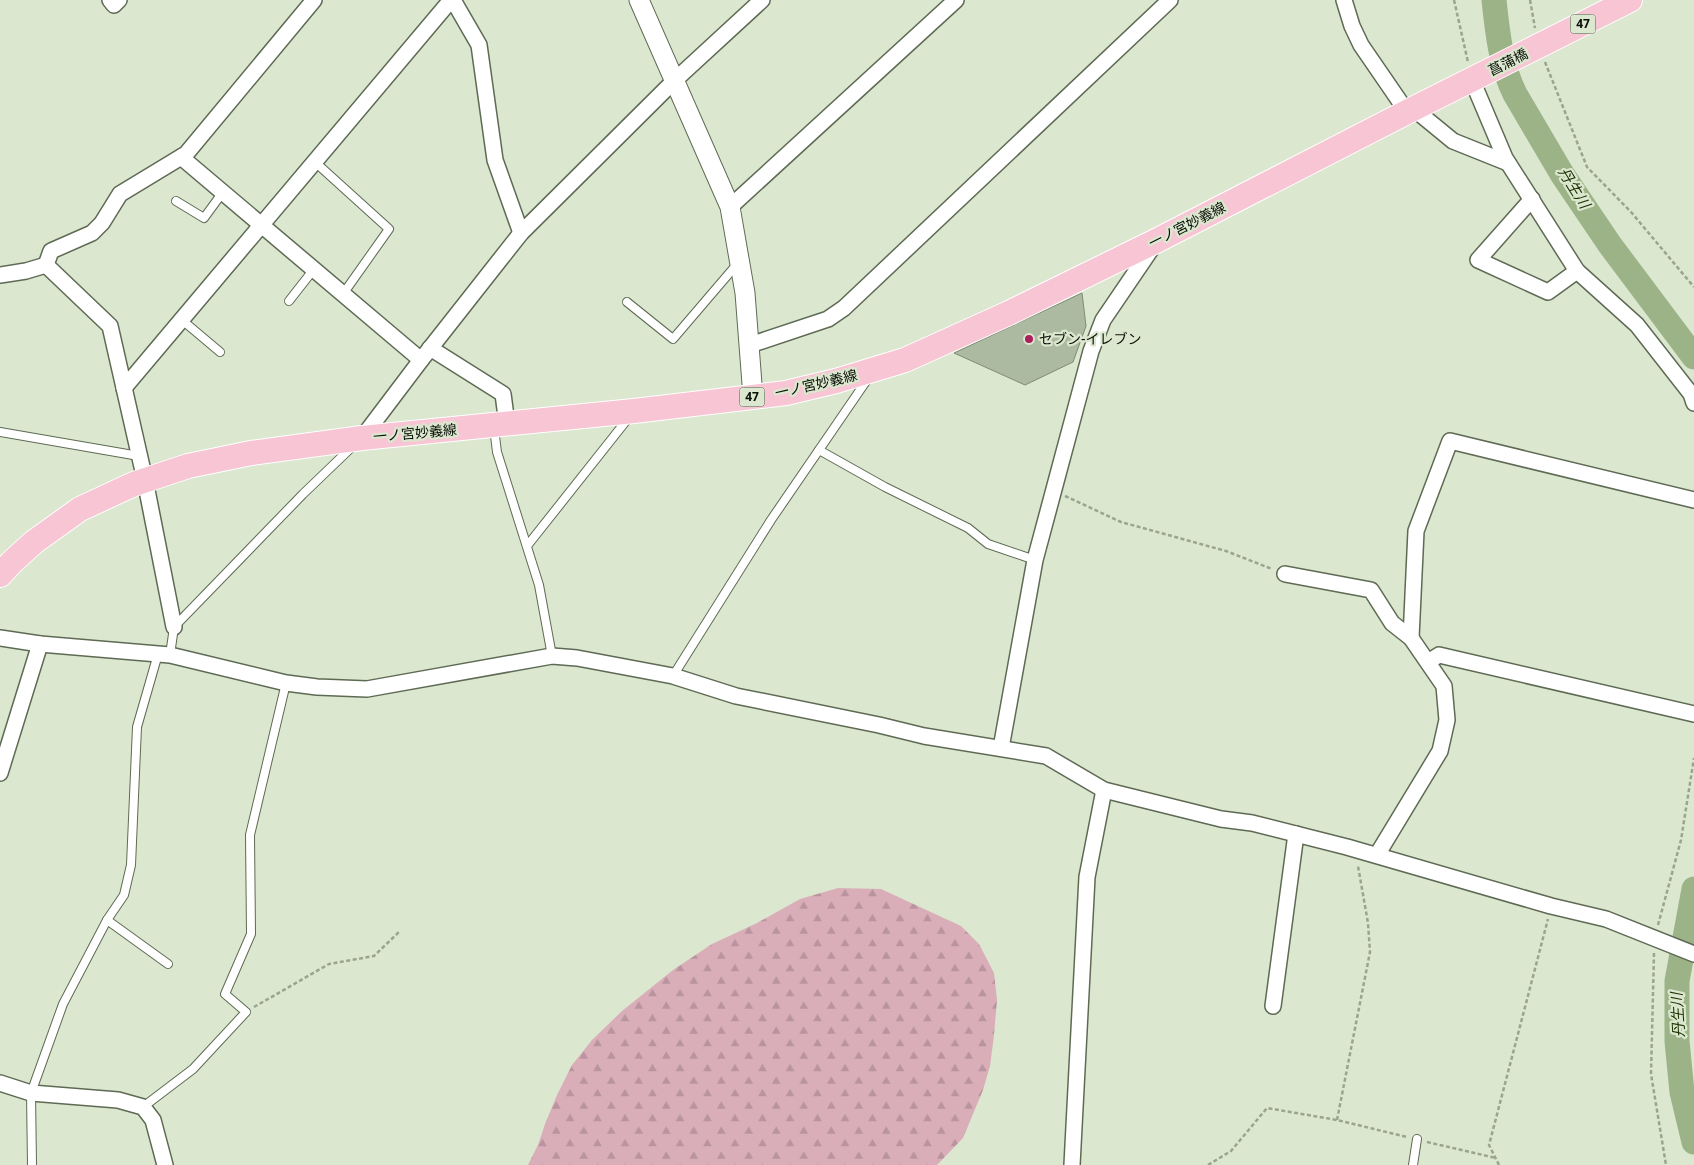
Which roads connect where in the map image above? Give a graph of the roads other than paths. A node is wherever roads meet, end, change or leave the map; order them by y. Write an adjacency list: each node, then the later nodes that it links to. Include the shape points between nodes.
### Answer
1 (110, 0): 2 (street, via 114,5)
2 (120, 0)
3 (314, 0): 14 (street)
4 (452, 0): 15 (street); 22 (street, via 479,45 495,160)
5 (638, 0): 12 (street)
6 (762, 0): 12 (street)
7 (956, 0): 20 (street)
8 (1170, 0): 33 (street, via 844,308 828,319)
9 (1344, 0): 13 (street, via 1361,45)
10 (1630, 0): 11 (main road, 菖蒲橋 / 47)
11 (1477, 78): 13 (main road, 一ノ宮妙義線 / 47); 16 (street)
12 (674, 81): 20 (street); 22 (street)
13 (1410, 110): 16 (street, via 1453,141); 23 (main road, 一ノ宮妙義線 / 47)
14 (181, 157): 17 (street); 25 (street, via 120,194 92,233 51,251)
15 (316, 162): 21 (street); 29 (lane, via 389,229)
16 (1508, 163): 18 (street)
17 (223, 192): 19 (lane, via 204,218); 21 (street)
18 (1532, 199): 27 (street); 27 (street, via 1478,260 1548,292)
19 (176, 201)
20 (730, 207): 24 (street)
21 (262, 226): 26 (street); 32 (street)
22 (521, 233): 34 (street)
23 (1156, 241): 37 (main road, 一ノ宮妙義線 / 47, via 905,360); 50 (street, via 1103,320 1091,351)
24 (739, 262): 31 (lane, via 673,338); 33 (street)
25 (46, 265): 28 (street); 38 (street, via 110,326)
26 (314, 270): 29 (street); 30 (lane)
27 (1577, 271): 40 (street, via 1637,326)
28 (0, 275)
29 (343, 294): 36 (street)
30 (289, 301)
31 (627, 302)
32 (182, 320): 35 (lane); 38 (street)
33 (750, 345): 39 (street)
34 (430, 348): 36 (street); 42 (street, via 503,394)
35 (220, 352)
36 (421, 360): 44 (street)
37 (873, 370): 39 (main road, 一ノ宮妙義線 / 47, via 786,393); 45 (lane)
38 (124, 388): 46 (street)
39 (753, 396): 41 (main road, 一ノ宮妙義線 / 47)
40 (1694, 403)
41 (634, 411): 42 (main road, 一ノ宮妙義線 / 47); 49 (lane)
42 (500, 425): 44 (main road, 一ノ宮妙義線 / 47); 49 (lane, via 497,452)
43 (0, 432): 46 (lane)
44 (362, 438): 47 (main road, 一ノ宮妙義線 / 47, via 224,458); 53 (lane, via 303,494)
45 (818, 450): 50 (lane, via 968,528 988,544); 60 (lane)
46 (139, 456): 47 (street)
47 (145, 480): 52 (main road, 一ノ宮妙義線 / 47, via 89,505 54,527); 53 (street)
48 (1694, 500): 55 (street, via 1450,441 1416,531)
49 (527, 546): 58 (lane, via 539,585)
50 (1035, 560): 63 (street)
51 (1284, 574): 55 (street, via 1371,590 1392,623)
52 (0, 575)
53 (174, 628): 57 (lane)
54 (0, 638): 56 (street)
55 (1411, 638): 59 (street)
56 (40, 644): 57 (street); 64 (street)
57 (164, 655): 61 (street); 68 (lane, via 136,727 131,865 124,895)
58 (552, 656): 60 (street); 61 (street, via 367,688)
59 (1428, 662): 62 (street, via 1439,654); 67 (street, via 1444,686 1447,720 1440,751)
60 (673, 676): 63 (street, via 736,696 924,736)
61 (286, 683): 74 (lane, via 250,835 251,934 225,994 246,1012 193,1069)
62 (1694, 714)
63 (1001, 748): 65 (street, via 1046,756)
64 (0, 773)
65 (1104, 790): 66 (street); 78 (street, via 1087,877)
66 (1296, 834): 67 (street); 71 (street)
67 (1377, 855): 69 (street, via 1606,919)
68 (107, 920): 70 (lane); 73 (lane, via 63,1004)
69 (1694, 954)
70 (168, 964)
71 (1273, 1006)
72 (0, 1083): 73 (street)
73 (31, 1093): 74 (street, via 118,1100); 76 (lane)
74 (143, 1107): 77 (street, via 153,1120)
75 (1417, 1140): 79 (lane)
76 (32, 1165)
77 (165, 1165)
78 (1072, 1165)
79 (1413, 1165)

